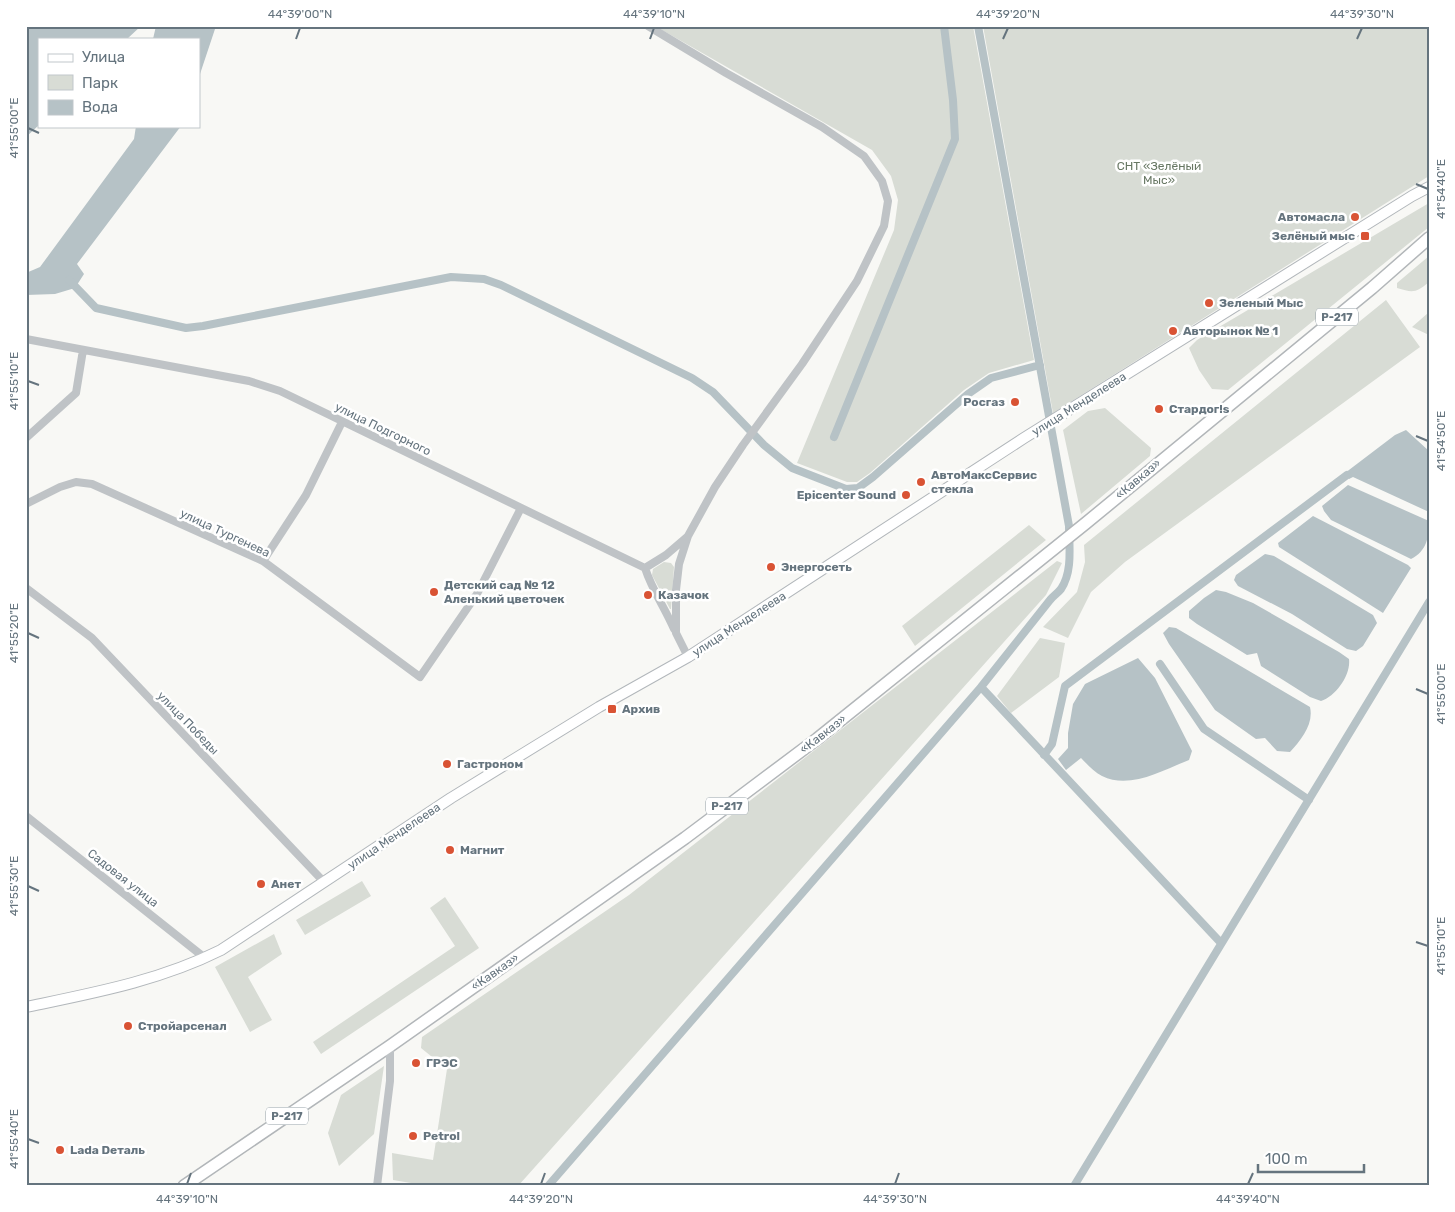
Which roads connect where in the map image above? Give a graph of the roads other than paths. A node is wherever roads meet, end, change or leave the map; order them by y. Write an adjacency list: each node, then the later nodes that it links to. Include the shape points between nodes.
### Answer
1 (648, 26): 10 (street, via 822,127 864,156 882,181 888,201 884,226 857,282 715,487)
2 (1429, 187): 15 (main road, улица Менделеева, via 1063,413)
3 (1429, 238): 20 (highway, «Кавказ» / Р-217, via 1086,523 817,739 685,838)
4 (26, 339): 5 (street, улица Подгорного)
5 (83, 350): 6 (street, улица Подгорного, via 249,381 280,391); 7 (street, via 76,393)
6 (342, 422): 9 (street, улица Подгорного); 11 (street, via 306,495)
7 (26, 438)
8 (26, 504): 11 (street, улица Тургенева, via 76,482 92,484)
9 (521, 508): 11 (street, улица Тургенева, via 477,594 420,677); 12 (street, улица Подгорного)
10 (688, 536): 12 (street); 14 (street, via 679,564)
11 (263, 562)
12 (645, 568): 14 (street)
13 (26, 588): 17 (street, улица Победы, via 92,638)
14 (676, 633): 15 (street)
15 (688, 657): 17 (main road, улица Менделеева, via 599,707 451,798)
16 (26, 816): 18 (street, Садовая улица)
17 (324, 882): 18 (main road, улица Менделеева)
18 (205, 958): 19 (main road, улица Менделеева, via 160,976)
19 (26, 1007)
20 (390, 1046): 21 (highway, «Кавказ» / Р-217); 22 (street, via 390,1081)
21 (184, 1186)
22 (377, 1186)

